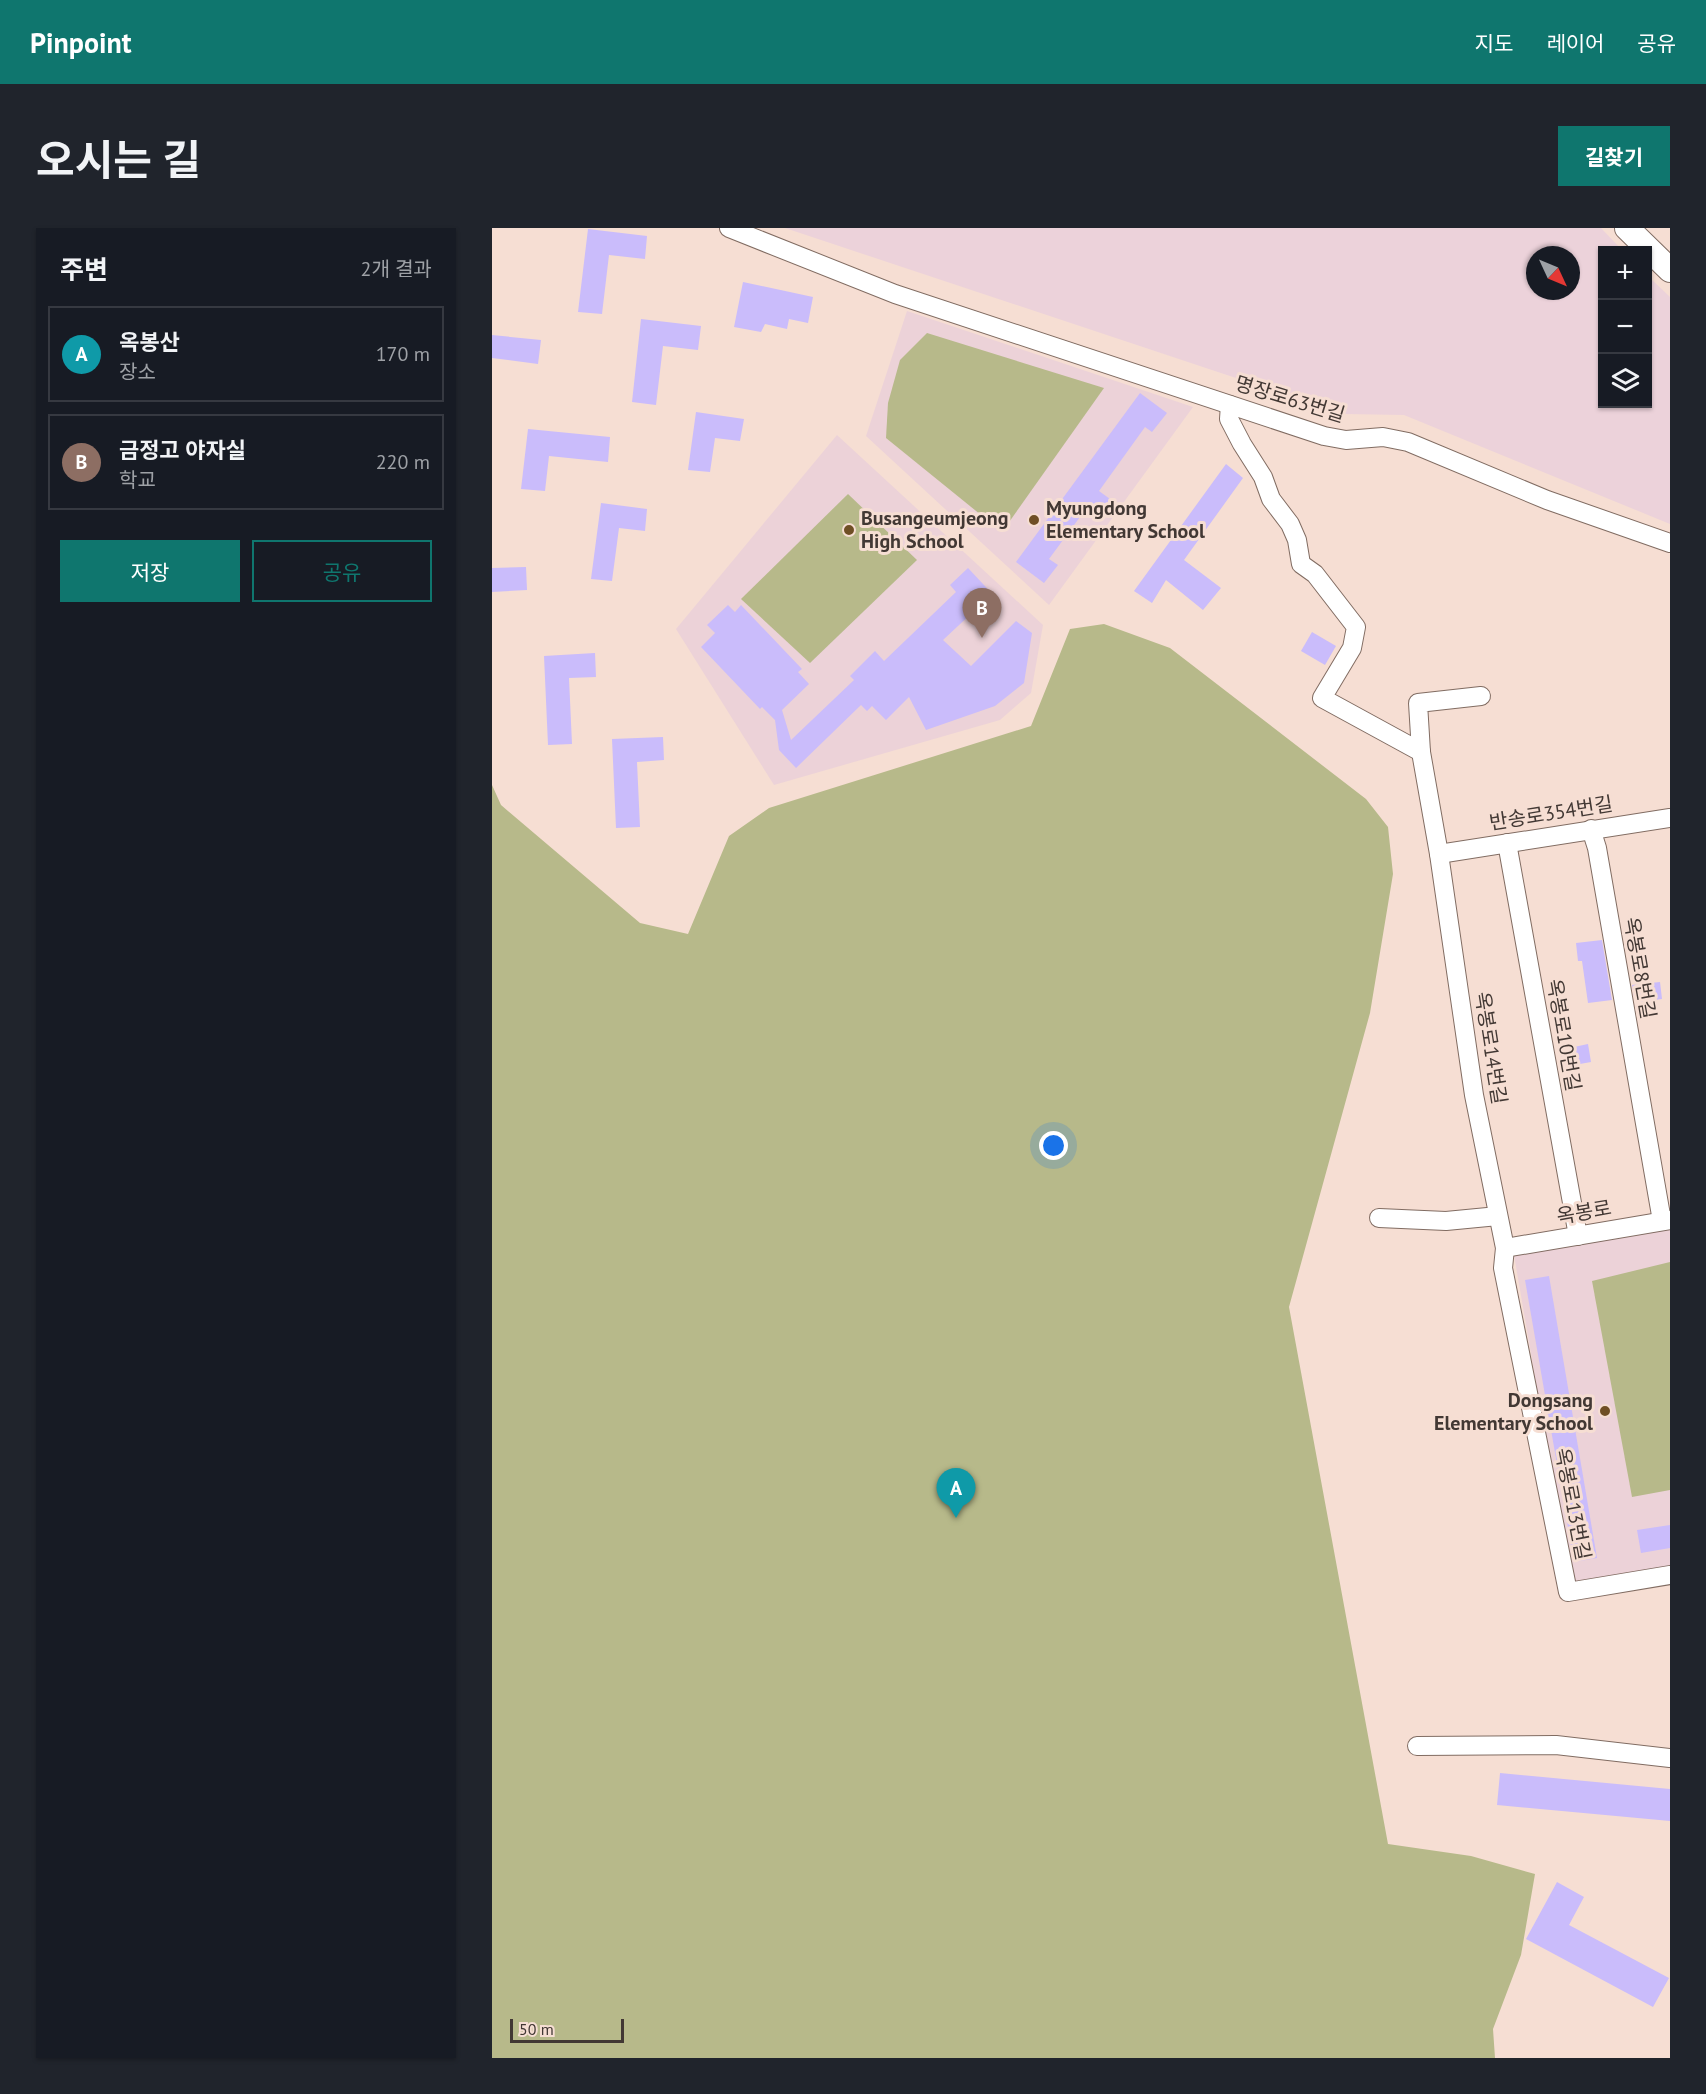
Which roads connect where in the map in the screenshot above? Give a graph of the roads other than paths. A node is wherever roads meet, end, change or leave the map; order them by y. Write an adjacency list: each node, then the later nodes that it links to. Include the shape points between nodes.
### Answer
1 (729, 228): 4 (street, 명장로63번길, via 895,294)
2 (1627, 228): 3 (main road)
3 (1670, 270)
4 (1230, 405): 5 (street, 명장로63번길, via 1324,436 1346,440 1383,436 1408,442 1547,500); 7 (street, via 1229,419 1263,477 1271,499 1290,524 1301,564 1315,574 1356,627 1352,648 1322,698)
5 (1670, 543)
6 (1481, 696): 7 (street, 옥봉로14번길, via 1418,703)
7 (1421, 752): 11 (street, 옥봉로14번길)
8 (1670, 818): 9 (street, 반송로354번길)
9 (1591, 829): 10 (street, 반송로354번길); 14 (street, 옥봉로8번길)
10 (1507, 843): 11 (street, 반송로354번길); 15 (street, 옥봉로10번길)
11 (1439, 854): 12 (street, 옥봉로14번길, via 1474,1095)
12 (1498, 1216): 13 (street, via 1446,1221); 16 (street, 옥봉로14번길)
13 (1379, 1218)
14 (1666, 1221): 15 (street, 옥봉로)
15 (1578, 1236): 16 (street, 옥봉로)
16 (1504, 1248): 17 (street, 옥봉로13번길, via 1503,1268 1568,1593)
17 (1670, 1575)
18 (1417, 1746): 19 (street, via 1556,1745)
19 (1670, 1758)

